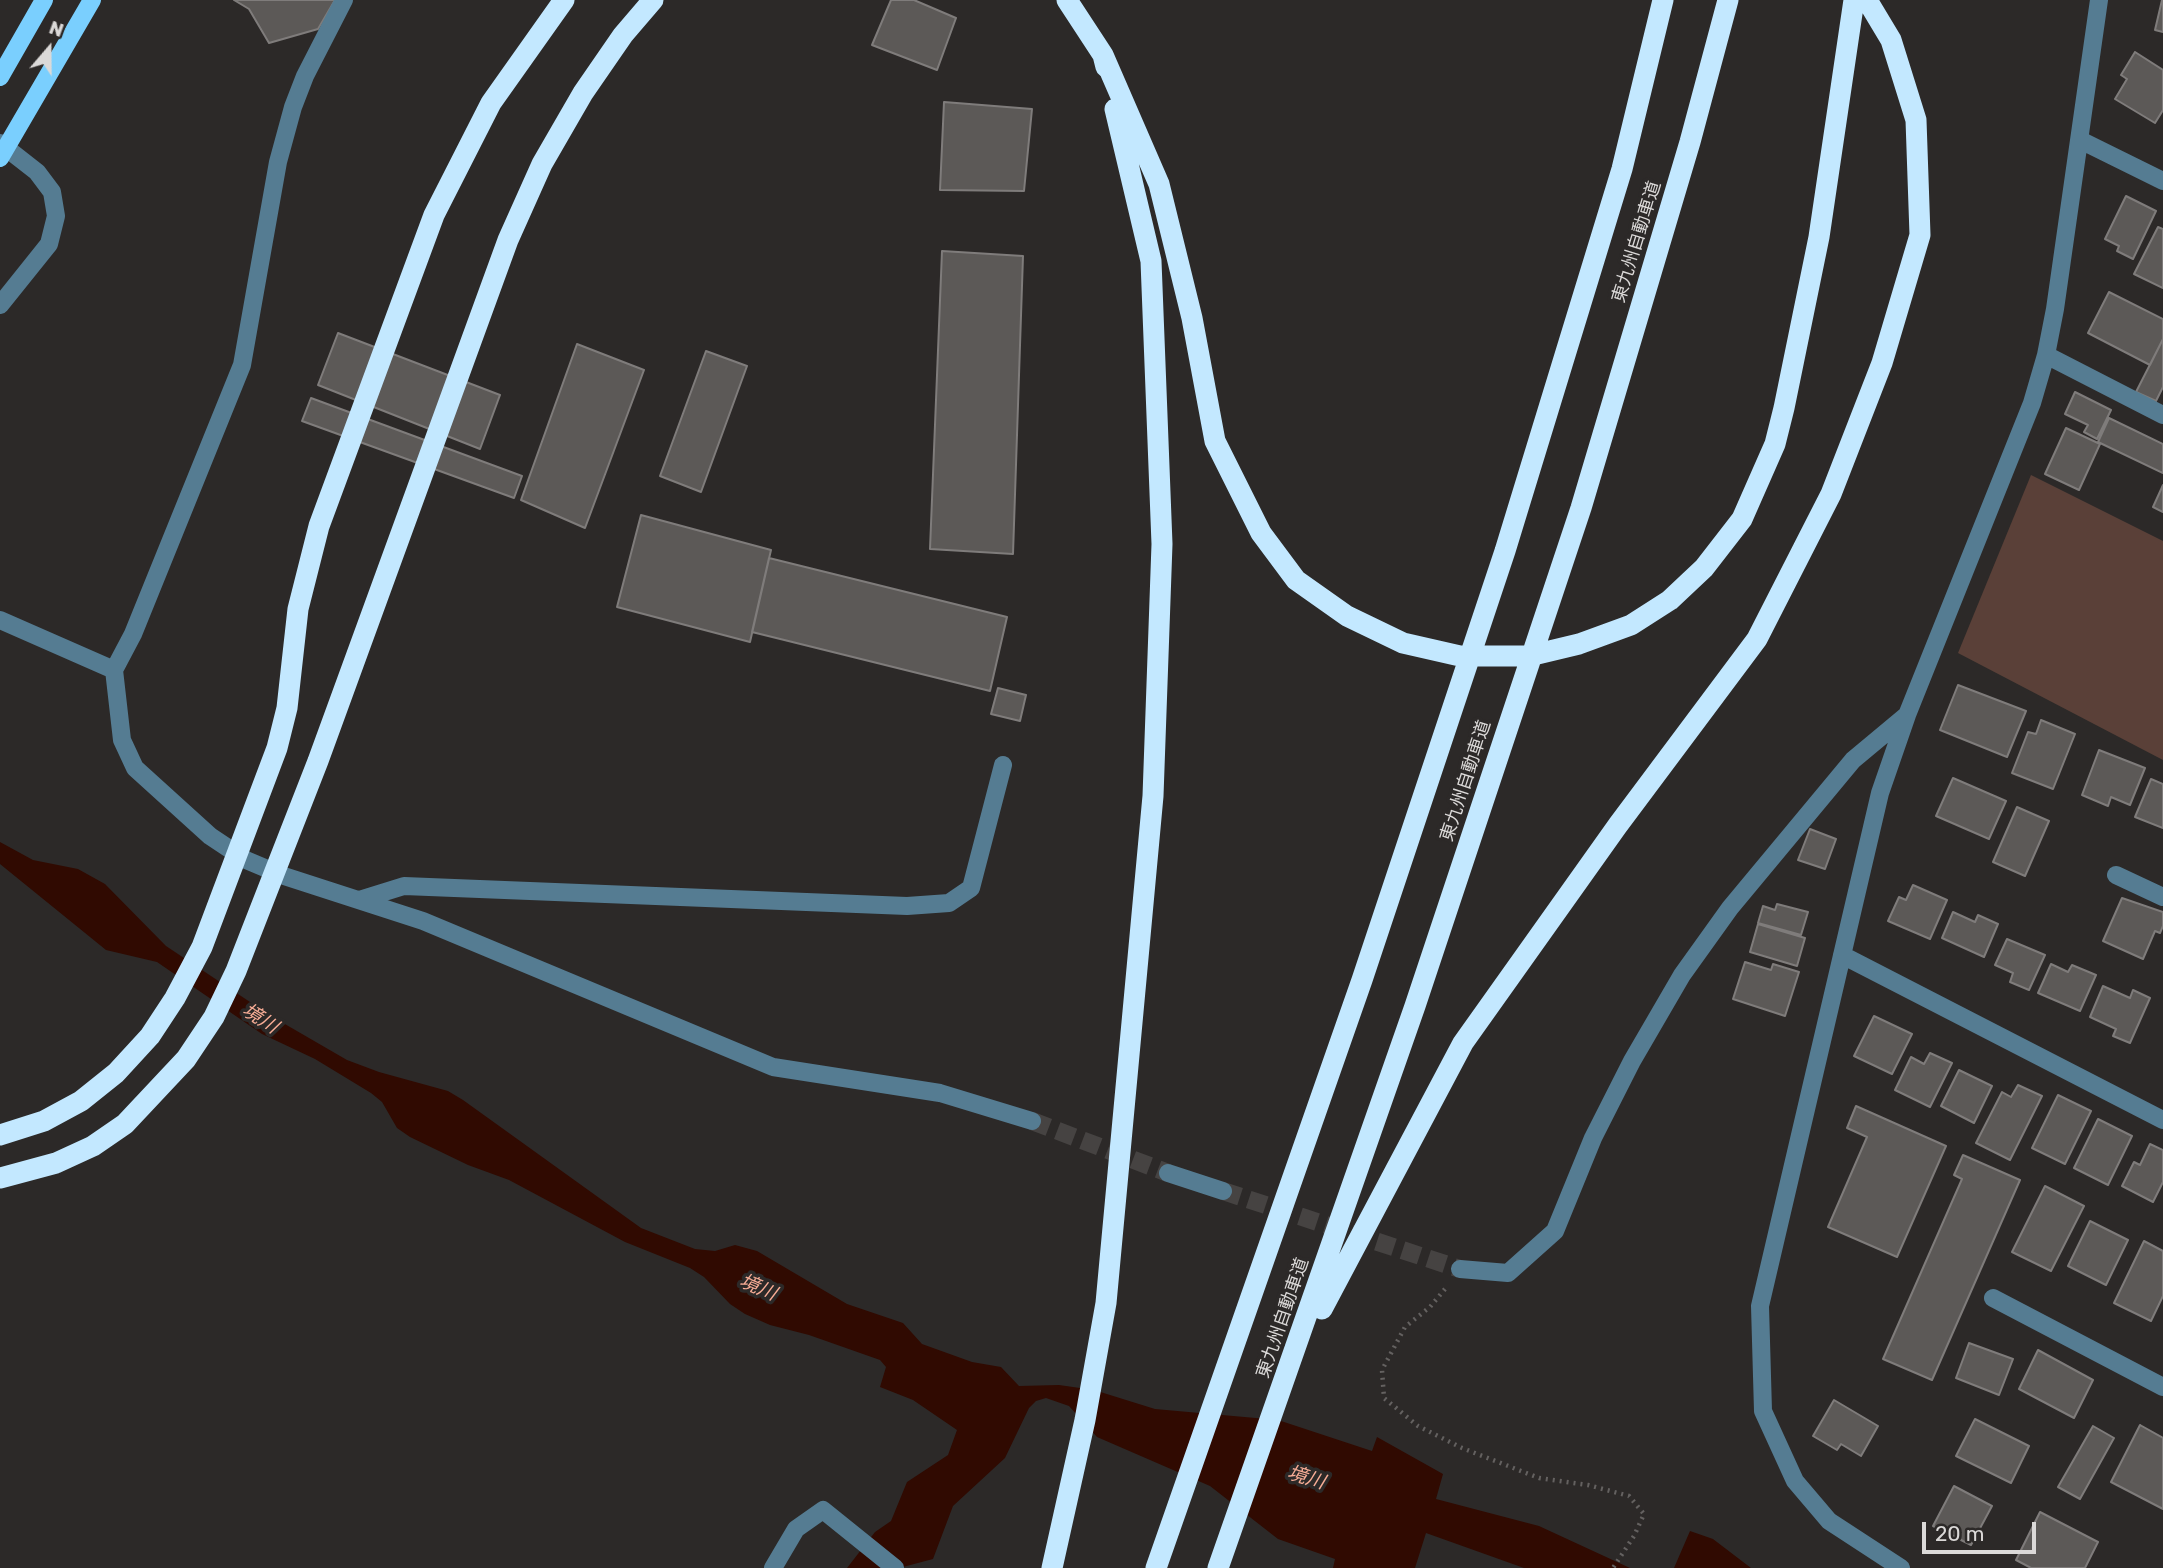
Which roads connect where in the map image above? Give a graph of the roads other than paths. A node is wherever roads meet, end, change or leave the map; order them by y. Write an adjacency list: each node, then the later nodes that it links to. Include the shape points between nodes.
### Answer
1 (44, 0): 13 (main road)
2 (92, 0): 15 (main road)
3 (344, 0): 21 (street, via 293,107 278,162 242,365 133,634)
4 (564, 0): 30 (highway, via 491,103 434,215 319,526 306,570 277,748 202,947 150,1036 116,1073 81,1101 44,1121)
5 (653, 0): 32 (highway, via 583,93 542,164 508,240 318,761 214,1017 186,1059 125,1124 56,1163)
6 (1067, 0): 12 (highway)
7 (1663, 0): 38 (highway, 東九州自動車道, via 1622,169 1505,551 1362,980)
8 (1728, 0): 36 (highway, 東九州自動車道, via 1581,508)
9 (1854, 0): 12 (highway, via 1819,237 1775,444 1742,519 1704,568 1670,600 1631,625 1529,656 1460,656 1403,643 1347,616 1296,580 1261,533 1215,441 1192,318 1159,184)
10 (1867, 0): 36 (highway, via 1891,40 1916,120 1920,235 1882,363 1831,494 1757,639 1463,1042)
11 (2099, 0): 14 (street)
12 (1103, 55): 41 (highway, via 1151,261 1162,544 1153,796 1106,1303)
13 (0, 77)
14 (2080, 139): 16 (street); 18 (street)
15 (2, 149): 17 (street, via 37,172 52,192 56,216 49,244)
16 (2163, 181)
17 (0, 305)
18 (2046, 355): 19 (street); 22 (street, via 2032,403)
19 (2163, 415)
20 (0, 620): 21 (street)
21 (114, 670): 26 (street, via 121,740 135,768 210,836 246,860)
22 (1907, 715): 27 (street, via 1880,793); 34 (street, via 1853,760 1730,908 1682,975 1593,1138 1555,1231 1508,1273)
23 (1003, 765): 26 (street, via 971,888 949,903 907,906 404,886)
24 (2116, 875): 25 (street)
25 (2163, 897)
26 (359, 900): 29 (street, via 423,921 773,1068 940,1094)
27 (1842, 955): 28 (street); 43 (street, via 1760,1306 1762,1411 1795,1481 1829,1521)
28 (2163, 1120)
29 (1032, 1121)
30 (0, 1135)
31 (1168, 1172): 33 (street)
32 (0, 1178)
33 (1223, 1191)
34 (1460, 1269)
35 (1993, 1298): 37 (street)
36 (1290, 1369): 42 (highway, 東九州自動車道)
37 (2163, 1387)
38 (1159, 1559)
39 (773, 1568): 40 (street, via 796,1530 823,1510)
40 (895, 1568)
41 (1052, 1568)
42 (1218, 1568)
43 (1900, 1568)

